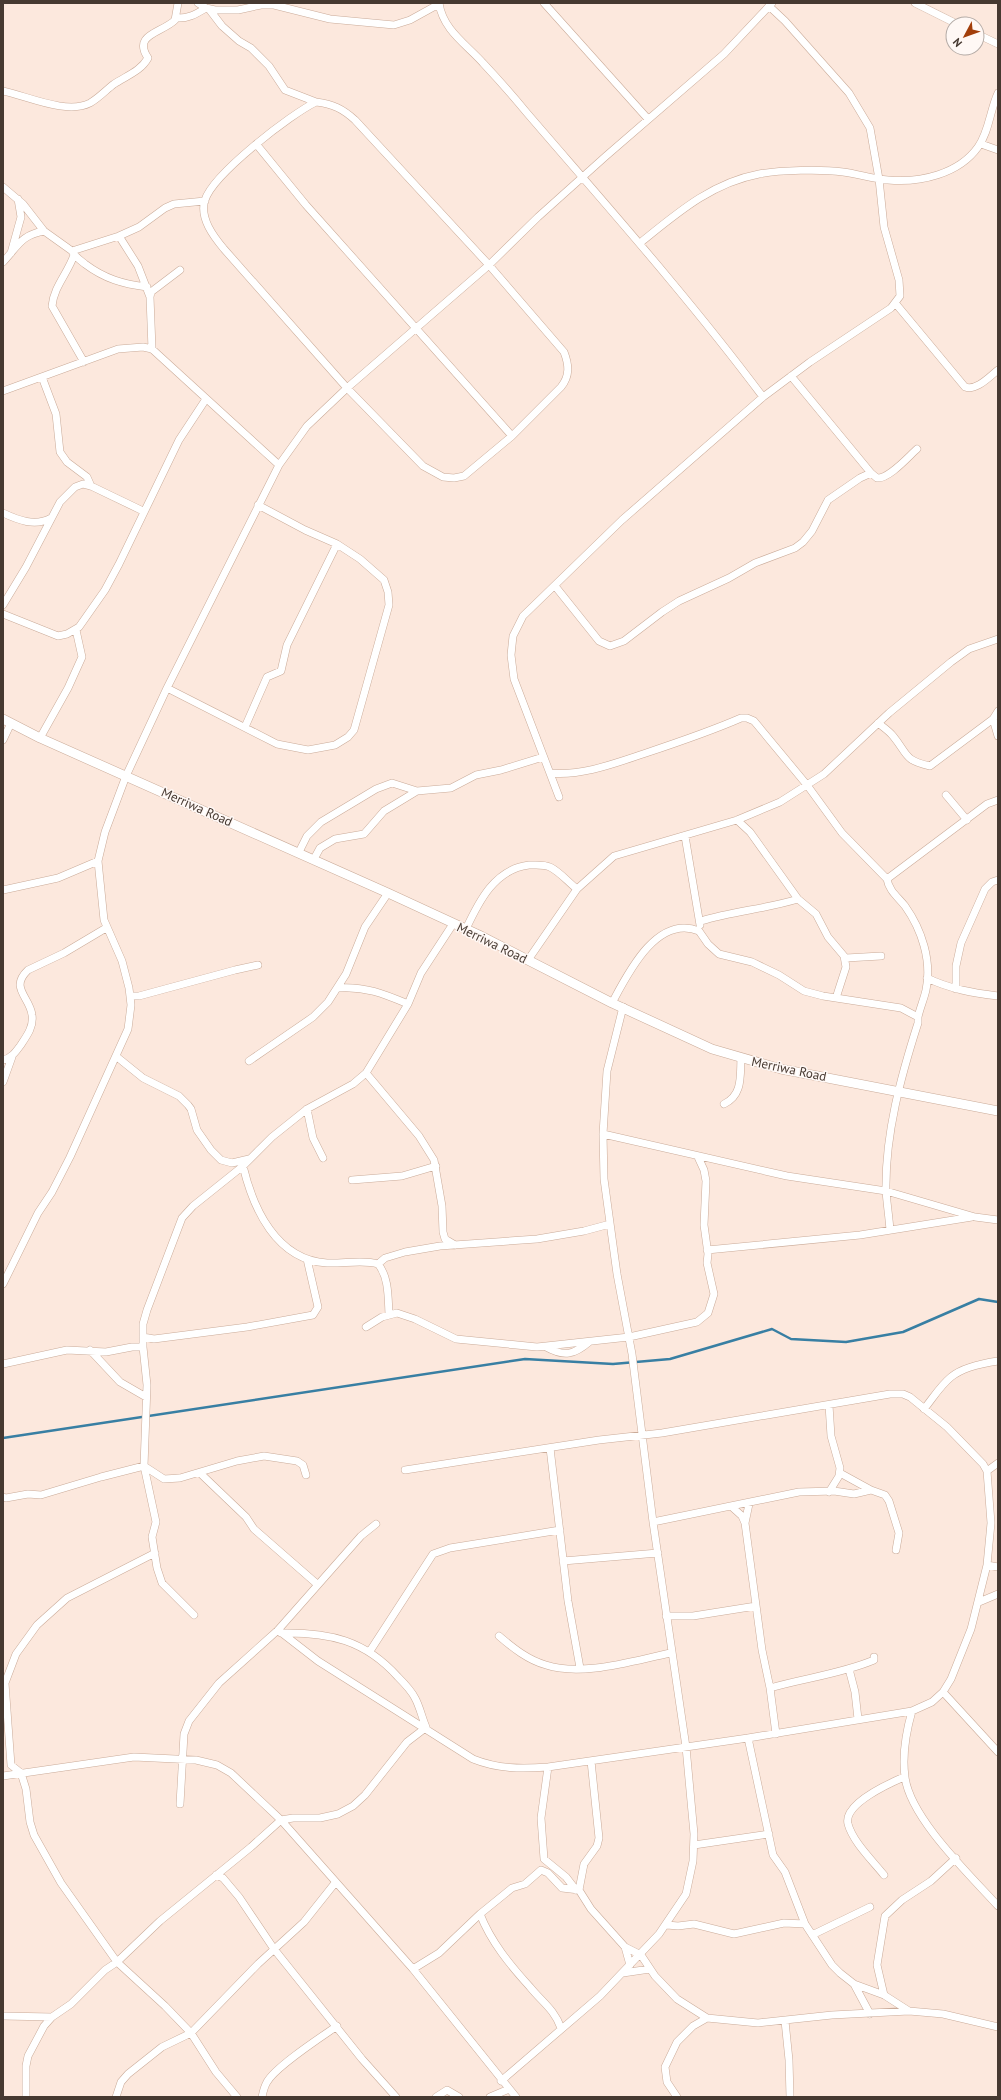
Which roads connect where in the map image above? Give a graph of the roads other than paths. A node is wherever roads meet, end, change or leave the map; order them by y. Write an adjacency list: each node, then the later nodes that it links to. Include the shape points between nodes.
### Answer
1 (178, 3): 10 (street)
2 (198, 3): 9 (street)
3 (225, 3): 9 (street)
4 (439, 3): 9 (street, via 410,20 394,25 330,19 274,5 238,10); 21 (street, via 446,24 453,33 483,62)
5 (554, 3): 7 (street)
6 (915, 3): 11 (street)
7 (546, 5): 17 (street)
8 (771, 5): 17 (street, via 724,54); 22 (street, via 849,93 859,108 870,128)
9 (210, 9): 10 (street, via 184,19); 16 (street, via 222,26 251,48 269,66 285,90)
10 (176, 18): 14 (street, via 144,42 142,49 148,58 136,71 88,104 77,107 46,103)
11 (945, 18)
12 (985, 38): 13 (street)
13 (998, 44)
14 (3, 90)
15 (998, 93): 19 (street)
16 (316, 102): 18 (street); 32 (street, via 342,109 349,115)
17 (648, 119): 21 (street)
18 (257, 144): 25 (street, via 216,182); 37 (street, via 306,205)
19 (980, 144): 20 (street); 22 (street, via 966,160 934,177)
20 (998, 150)
21 (582, 178): 28 (street); 32 (street)
22 (879, 179): 28 (street, via 823,171 760,173 740,178 700,197); 36 (street, via 884,227 900,285 900,296)
23 (3, 187): 24 (street)
24 (18, 199): 26 (street); 29 (street, via 21,217)
25 (205, 201): 27 (street, via 174,204 139,227); 43 (street, via 205,218 214,237)
26 (44, 231): 29 (street, via 28,235); 30 (street)
27 (119, 236): 30 (street); 34 (street, via 134,259)
28 (640, 243): 45 (street)
29 (10, 253): 31 (street)
30 (73, 253): 34 (street, via 106,278); 39 (street, via 70,267 61,279 52,306)
31 (3, 262)
32 (489, 265): 37 (street); 47 (street, via 560,345 568,364 567,380)
33 (180, 270): 35 (street, via 151,292)
34 (147, 287): 35 (street)
35 (150, 297): 38 (street)
36 (896, 304): 40 (street, via 965,387 981,383); 41 (street)
37 (417, 328): 43 (street); 47 (street)
38 (152, 349): 39 (street, via 143,346 118,349); 46 (street)
39 (84, 362): 42 (street)
40 (998, 370)
41 (791, 376): 45 (street); 50 (street)
42 (42, 377): 44 (street); 51 (street, via 56,414 60,452 67,462 85,474)
43 (347, 388): 47 (street, via 423,466 443,476 464,476); 49 (street, via 307,426)
44 (3, 391)
45 (763, 396): 57 (street, via 622,520)
46 (206, 399): 49 (street); 53 (street, via 178,440)
47 (512, 436)
48 (917, 449): 50 (street, via 886,476 877,478)
49 (278, 465): 52 (street)
50 (871, 473): 57 (street, via 828,500 812,531 796,547 755,563 679,602 617,644 610,646 599,641)
51 (91, 486): 53 (street); 55 (street, via 81,484 71,490)
52 (258, 505): 56 (street); 62 (street)
53 (143, 511): 60 (street, via 105,590)
54 (3, 512): 55 (street, via 21,520 38,523)
55 (51, 518): 58 (street)
56 (337, 544): 67 (street, via 287,645 281,672 267,677); 67 (street, via 360,559 384,580 388,592 389,605 354,730 348,738 335,745 308,750 277,744)
57 (555, 586): 71 (street, via 523,616 513,636 511,655 514,679)
58 (3, 604)
59 (3, 614): 60 (street, via 58,636)
60 (76, 630): 69 (street, via 82,657)
61 (998, 639): 66 (street, via 969,649)
62 (167, 688): 67 (street); 73 (street)
63 (998, 711): 64 (street)
64 (993, 719): 66 (street, via 930,766 916,763 905,755 893,736); 68 (street)
65 (7, 721): 69 (street, Merriwa Road); 70 (street)
66 (878, 723): 74 (street, via 824,774)
67 (245, 727)
68 (998, 736)
69 (40, 738): 73 (street, Merriwa Road)
70 (3, 740)
71 (543, 757): 72 (street); 75 (street, via 476,775 450,788)
72 (550, 773): 74 (street, via 587,770 621,761 747,718 754,721); 77 (street)
73 (126, 776): 82 (street, Merriwa Road); 84 (street, via 105,832)
74 (807, 785): 79 (street, via 780,802); 85 (street, via 842,833)
75 (417, 791): 82 (street, via 392,783 376,789 313,829); 83 (street, via 384,811 364,834 335,839 320,848)
76 (946, 795): 80 (street)
77 (560, 797)
78 (998, 800): 80 (street, via 987,804)
79 (737, 820): 81 (street); 90 (street, via 750,832)
80 (967, 820): 85 (street)
81 (685, 836): 87 (street, via 614,856); 91 (street)
82 (298, 852): 83 (street, Merriwa Road)
83 (314, 859): 89 (street, Merriwa Road)
84 (98, 861): 88 (street, via 58,878); 93 (street)
85 (887, 879): 100 (street, via 888,887 904,904 922,935)
86 (998, 880): 102 (street, via 984,888 960,943)
87 (576, 889): 94 (street, via 550,867 537,864 512,869 493,882 477,906); 98 (street)
88 (3, 890)
89 (388, 893): 92 (street, Merriwa Road); 101 (street, via 365,927)
90 (798, 899): 91 (street); 97 (street, via 816,914 828,937)
91 (701, 921): 95 (street)
92 (453, 924): 94 (street, Merriwa Road); 107 (street, via 421,974)
93 (106, 928): 103 (street, via 122,961); 110 (street, via 23,974 20,986 32,1014 32,1021 27,1036)
94 (466, 930): 98 (street, Merriwa Road)
95 (699, 931): 105 (street, via 719,954 752,962 779,974 804,991); 106 (street, via 681,927 673,929 659,939 637,959)
96 (881, 956): 97 (street)
97 (846, 958): 105 (street, via 846,967)
98 (528, 960): 106 (street, Merriwa Road)
99 (258, 965): 103 (street, via 139,996)
100 (927, 978): 102 (street); 109 (street)
101 (338, 988): 107 (street, via 374,990); 114 (street, via 313,1018)
102 (956, 989): 104 (street)
103 (130, 996): 111 (street, via 131,1017)
104 (998, 996)
105 (836, 998): 109 (street, via 901,1008)
106 (612, 1002): 108 (street, Merriwa Road)
107 (408, 1004): 115 (street)
108 (623, 1007): 112 (street, Merriwa Road, via 712,1048); 121 (street, via 607,1071)
109 (918, 1017): 117 (street)
110 (12, 1056): 113 (street); 116 (street)
111 (117, 1057): 124 (street, via 143,1078 179,1096 191,1109 197,1130 221,1160 232,1163); 137 (street, via 70,1157 38,1213)
112 (741, 1058): 117 (street, Merriwa Road, via 781,1069); 118 (street, via 738,1091)
113 (3, 1060)
114 (249, 1061)
115 (366, 1073): 119 (street, via 354,1084); 126 (street, via 428,1147)
116 (3, 1082)
117 (900, 1091): 120 (street, Merriwa Road); 128 (street, via 888,1155)
118 (724, 1104)
119 (307, 1109): 122 (street, via 313,1138); 124 (street)
120 (998, 1111)
121 (603, 1134): 123 (street); 131 (street, via 604,1179)
122 (323, 1158)
123 (698, 1158): 128 (street, via 787,1176); 134 (street, via 706,1181 704,1224)
124 (249, 1159): 125 (street)
125 (243, 1166): 135 (street, via 254,1204 266,1224 286,1248); 141 (street, via 182,1218 147,1310)
126 (436, 1166): 127 (street, via 402,1176); 133 (street, via 443,1232 445,1239)
127 (352, 1180)
128 (886, 1191): 129 (street); 132 (street)
129 (975, 1217): 130 (street); 132 (street)
130 (998, 1220)
131 (610, 1224): 133 (street, via 537,1239); 140 (street)
132 (890, 1230): 134 (street, via 811,1241)
133 (456, 1245): 136 (street, via 394,1254)
134 (707, 1250): 140 (street, via 707,1263 714,1294 706,1316 686,1326)
135 (307, 1259): 136 (street, via 325,1263); 141 (street, via 318,1307 313,1315 247,1327 154,1339)
136 (378, 1264): 138 (street, via 383,1270)
137 (3, 1284)
138 (389, 1314): 139 (street); 140 (street, via 397,1313 415,1319 456,1339 545,1347 561,1353 581,1350 589,1342)
139 (366, 1327)
140 (629, 1337): 149 (street)
141 (143, 1338): 142 (street)
142 (143, 1347): 143 (street, via 106,1352); 146 (street, via 148,1385)
143 (90, 1350): 145 (street, via 64,1350); 146 (street, via 120,1382)
144 (998, 1360): 148 (street, via 953,1375)
145 (3, 1364)
146 (146, 1397): 152 (street)
147 (829, 1405): 148 (street, via 900,1393 910,1397); 149 (street); 156 (street, via 830,1436 840,1464)
148 (924, 1409): 154 (street, via 947,1427 979,1459)
149 (642, 1435): 150 (street); 163 (street)
150 (550, 1448): 153 (street); 166 (street)
151 (998, 1463): 154 (street)
152 (144, 1466): 155 (street, via 164,1479); 160 (street, via 41,1495); 168 (street, via 156,1522 152,1537)
153 (406, 1470)
154 (987, 1472): 171 (street, via 991,1523)
155 (200, 1473): 157 (street, via 236,1461 264,1456 297,1461 303,1465); 173 (street, via 246,1517 254,1529)
156 (840, 1473): 158 (street); 159 (street)
157 (306, 1475)
158 (871, 1490): 159 (street, via 854,1494); 167 (street, via 885,1495 889,1501 899,1533)
159 (829, 1492): 161 (street, via 792,1494)
160 (3, 1497)
161 (749, 1504): 162 (street); 164 (street)
162 (732, 1507): 163 (street); 164 (street)
163 (653, 1522): 169 (street)
164 (746, 1523): 176 (street)
165 (376, 1524): 173 (street)
166 (560, 1530): 170 (street); 181 (street, via 450,1548 433,1554)
167 (896, 1550)
168 (155, 1553): 177 (street, via 162,1583); 198 (street, via 67,1598 37,1625 16,1654 5,1683 11,1765)
169 (658, 1553): 170 (street); 178 (street)
170 (563, 1561): 184 (street)
171 (987, 1565): 172 (street); 175 (street)
172 (998, 1567)
173 (317, 1584): 179 (street)
174 (998, 1594): 175 (street)
175 (979, 1602): 187 (street, via 972,1629)
176 (756, 1606): 178 (street, via 693,1616); 186 (street)
177 (194, 1615)
178 (666, 1616): 182 (street)
179 (280, 1631): 181 (street, via 351,1641); 190 (street, via 318,1661); 195 (street, via 224,1678 189,1721 184,1734)
180 (499, 1636): 184 (street, via 520,1653 546,1665)
181 (370, 1651): 190 (street, via 384,1661 412,1693)
182 (671, 1653): 184 (street, via 601,1667); 193 (street)
183 (874, 1657): 185 (street, via 874,1660)
184 (580, 1668)
185 (849, 1669): 186 (street); 189 (street)
186 (770, 1688): 191 (street)
187 (943, 1692): 188 (street, via 932,1702); 194 (street)
188 (912, 1711): 189 (street); 200 (street, via 905,1735)
189 (858, 1719): 191 (street)
190 (425, 1728): 197 (street, via 473,1759 486,1764 517,1769); 202 (street, via 408,1742 353,1806 338,1814 320,1818)
191 (776, 1734): 192 (street)
192 (748, 1738): 193 (street); 203 (street)
193 (686, 1747): 196 (street); 204 (street)
194 (998, 1752)
195 (182, 1758): 198 (street, via 134,1757); 201 (street); 202 (street, via 217,1765 231,1773)
196 (591, 1761): 197 (street); 209 (street, via 599,1838 597,1846 584,1864)
197 (548, 1767): 209 (street, via 541,1818 544,1859)
198 (21, 1773): 199 (street); 219 (street, via 34,1835 61,1883)
199 (3, 1776)
200 (904, 1777): 205 (street, via 912,1800 928,1826); 207 (street, via 858,1804 850,1811 848,1818 851,1830)
201 (180, 1804)
202 (281, 1820): 206 (street); 208 (street)
203 (769, 1834): 204 (street); 214 (street, via 773,1855 785,1872)
204 (694, 1845): 213 (street, via 691,1876 686,1894)
205 (956, 1858): 210 (street); 225 (street, via 885,1916 877,1965)
206 (216, 1875): 217 (street, via 223,1878 239,1897); 219 (street, via 160,1921)
207 (884, 1875)
208 (335, 1883): 217 (street, via 314,1912); 221 (street)
209 (577, 1890): 212 (street, via 562,1888 548,1873 541,1870 525,1884 512,1888); 216 (street)
210 (998, 1906)
211 (870, 1907): 215 (street)
212 (480, 1914): 221 (street, via 439,1953); 234 (street, via 497,1946 530,1987 552,2009)
213 (667, 1924): 214 (street, via 694,1924 734,1934 784,1924); 218 (street)
214 (806, 1924): 215 (street)
215 (812, 1934): 224 (street, via 832,1965)
216 (625, 1947): 218 (street); 220 (street)
217 (274, 1949): 232 (street); 235 (street)
218 (641, 1955): 220 (street); 222 (street)
219 (117, 1962): 229 (street); 235 (street, via 165,2006)
220 (630, 1965): 223 (street)
221 (414, 1969): 236 (street)
222 (650, 1969): 223 (street); 230 (street, via 677,1999)
223 (623, 1973): 234 (street)
224 (854, 1984): 225 (street); 227 (street)
225 (884, 1995): 226 (street)
226 (909, 2011): 227 (street); 233 (street, via 943,2014)
227 (870, 2014): 231 (street, via 832,2015)
228 (3, 2016): 229 (street)
229 (52, 2018): 238 (street, via 44,2026 28,2056)
230 (707, 2018): 231 (street, via 744,2023); 247 (street, via 693,2026 677,2042 665,2067 667,2082)
231 (785, 2021): 248 (street)
232 (337, 2026): 241 (street, via 271,2076); 242 (street)
233 (998, 2027)
234 (562, 2028): 236 (street)
235 (190, 2034): 239 (street, via 162,2047 150,2056 121,2082); 240 (street)
236 (501, 2081): 237 (street)
237 (509, 2089): 245 (street); 246 (street)
238 (26, 2097)
239 (116, 2097)
240 (237, 2097)
241 (262, 2097)
242 (396, 2097)
243 (436, 2097): 244 (street, via 446,2090)
244 (459, 2097)
245 (490, 2097)
246 (516, 2097)
247 (677, 2097)
248 (790, 2097)

